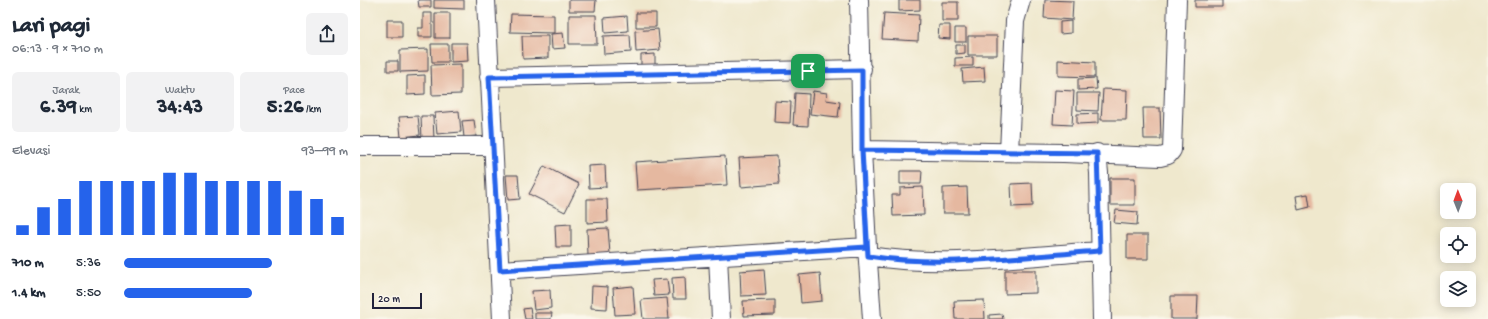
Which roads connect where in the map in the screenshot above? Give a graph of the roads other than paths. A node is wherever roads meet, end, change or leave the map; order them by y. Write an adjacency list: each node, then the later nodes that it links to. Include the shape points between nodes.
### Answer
1 (486, 0): 6 (street)
2 (860, 0): 5 (street)
3 (1021, 0): 10 (street, via 1015,21)
4 (1177, 0): 11 (street, via 1172,150 1168,155 1160,157)
5 (862, 70): 6 (street); 9 (street)
6 (489, 77): 8 (street)
7 (360, 146): 8 (street)
8 (493, 146): 15 (street)
9 (862, 150): 10 (street); 12 (street)
10 (1009, 152): 11 (street)
11 (1097, 153): 13 (street)
12 (867, 251): 13 (street, via 893,260 947,262); 14 (street); 18 (street)
13 (1100, 251): 19 (street)
14 (718, 256): 15 (street); 17 (street)
15 (500, 270): 16 (street)
16 (502, 319)
17 (722, 319)
18 (872, 319)
19 (1102, 319)

